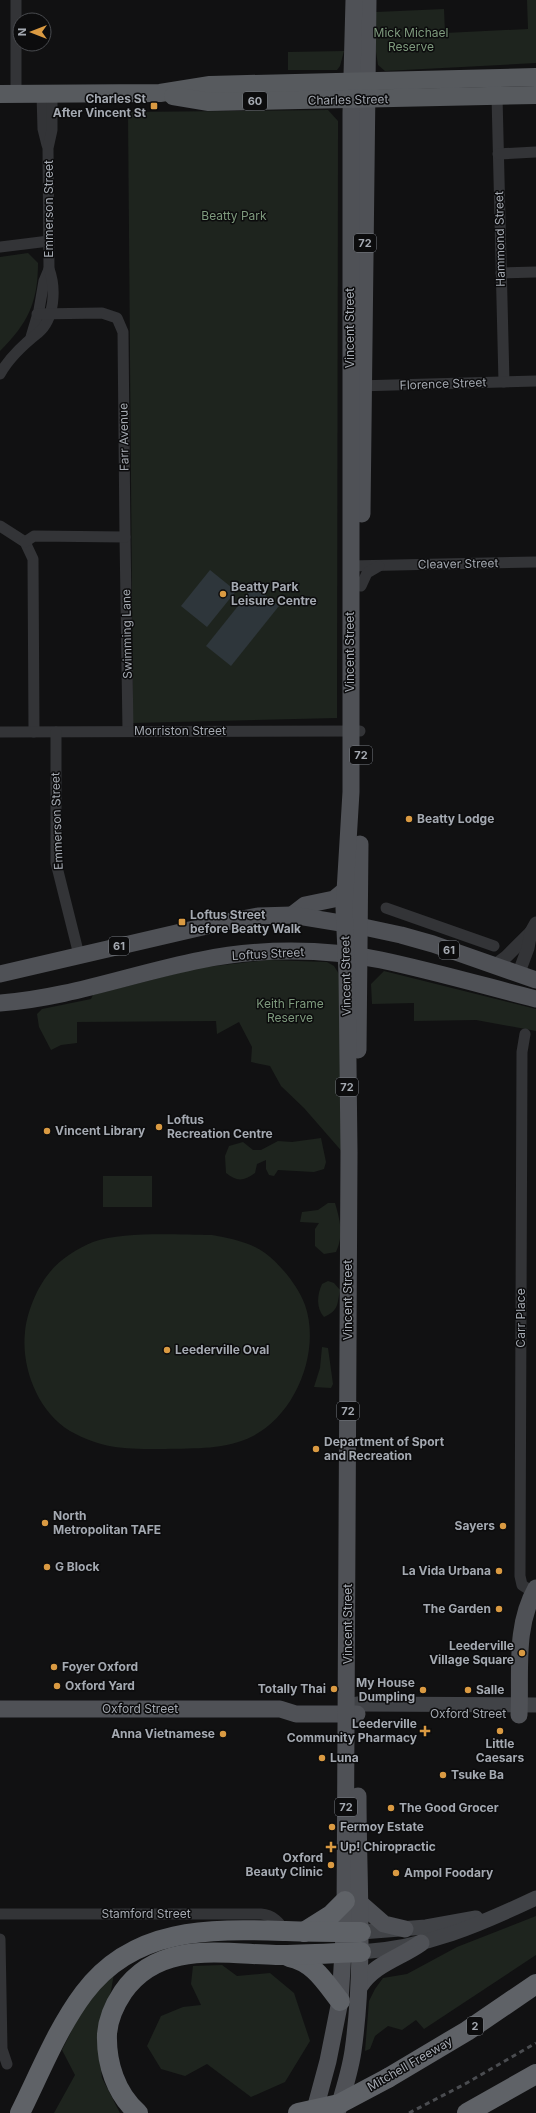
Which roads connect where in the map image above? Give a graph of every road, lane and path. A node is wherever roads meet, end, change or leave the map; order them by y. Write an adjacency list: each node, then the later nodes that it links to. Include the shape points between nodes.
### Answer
1 (16, 0): 6 (street)
2 (354, 0): 5 (main road, Vincent Street / 72)
3 (368, 0): 5 (main road, Vincent Street / 72)
4 (536, 77): 5 (highway, Charles Street / 60)
5 (359, 91): 7 (highway, Charles Street / 60, via 209,102 160,93); 9 (highway, Charles Street / 60); 23 (main road, Vincent Street / 72)
6 (8, 94): 7 (highway, Charles Street / 60)
7 (47, 94): 12 (street, Emmerson Street, via 43,129 48,148)
8 (536, 95): 9 (highway, Charles Street / 60)
9 (497, 96): 11 (street, Hammond Street)
10 (536, 152): 11 (street)
11 (498, 154): 16 (street, Hammond Street)
12 (49, 241): 13 (street); 14 (street, Emmerson Street)
13 (0, 247)
14 (49, 269): 17 (street, Emmerson Street); 18 (street, Emmerson Street, via 54,291)
15 (536, 272): 16 (street)
16 (501, 274): 22 (street, Hammond Street)
17 (37, 314): 18 (street, Farr Avenue); 19 (street, Emmerson Street)
18 (50, 314): 19 (street, Emmerson Street, via 39,333); 25 (street, Farr Avenue, via 102,313 117,318 123,332)
19 (30, 337): 20 (street, Emmerson Street)
20 (0, 374)
21 (536, 381): 22 (street, Florence Street)
22 (504, 382): 23 (street, Florence Street)
23 (357, 386): 28 (main road, Vincent Street / 72)
24 (0, 526): 26 (street)
25 (125, 537): 26 (street, via 34,536); 31 (street, Swimming Lane)
26 (25, 542): 34 (street, via 33,559)
27 (536, 562): 29 (street, Cleaver Street)
28 (355, 566): 29 (street, Cleaver Street); 30 (main road, Vincent Street / 72); 32 (main road, Vincent Street / 72)
29 (379, 566): 30 (street, via 367,573)
30 (360, 586): 32 (main road, Vincent Street / 72)
31 (128, 731): 32 (street, Morriston Street); 35 (street, Morriston Street)
32 (355, 731): 36 (main road, Vincent Street / 72); 39 (main road, Vincent Street / 72)
33 (0, 732): 34 (street, Morriston Street)
34 (34, 732): 35 (street, Morriston Street)
35 (56, 732): 44 (street, Emmerson Street, via 56,863)
36 (345, 890): 38 (main road, via 334,899 305,905); 39 (main road, Vincent Street / 72)
37 (386, 908): 40 (street)
38 (292, 915): 39 (main road, 61); 44 (main road, 61, via 239,919)
39 (352, 924): 42 (main road, 61); 45 (main road, Vincent Street / 72)
40 (440, 927): 42 (street); 43 (street)
41 (534, 927): 46 (street); 48 (street)
42 (433, 944): 46 (main road, 61)
43 (494, 946)
44 (78, 955): 47 (main road, 61)
45 (353, 956): 50 (main road, Loftus Street / 61, via 380,960); 51 (main road, Loftus Street / 61, via 285,951 228,956 200,960 93,987); 54 (main road, Vincent Street / 72, via 348,1152); 54 (main road, Vincent Street / 72, via 358,1057)
46 (494, 966): 48 (main road, 61)
47 (0, 974)
48 (518, 974): 49 (main road, 61)
49 (536, 980)
50 (536, 999)
51 (0, 1003)
52 (525, 1034): 53 (street, Carr Place, via 522,1060 520,1576 522,1585)
53 (535, 1595): 56 (main road, via 523,1620 520,1640)
54 (353, 1705): 55 (main road, Oxford Street, via 296,1714 280,1709); 56 (main road, Oxford Street); 58 (main road, Vincent Street / 72)
55 (0, 1709)
56 (528, 1710)
57 (536, 1898): 59 (main road)
58 (352, 1902): 61 (main road, via 384,1924); 62 (highway, via 331,1915); 63 (main road, Vincent Street / 72)
59 (521, 1905): 61 (main road, via 476,1918); 65 (main road, via 478,1925)
60 (0, 1914): 62 (street, Stamford Street, via 270,1916)
61 (405, 1929): 63 (main road)
62 (294, 1931): 63 (highway); 74 (highway, via 212,1930 177,1935 137,1949 124,1957 95,1980 74,2008)
63 (353, 1932): 66 (main road, Vincent Street / 72)
64 (0, 1938): 71 (street, via 2,2049)
65 (421, 1943): 66 (main road); 69 (main road, via 410,1952 371,1972)
66 (353, 1952): 67 (highway); 69 (main road, 72); 70 (main road, 72)
67 (277, 1955): 70 (highway, via 306,1962 314,1968); 75 (highway, via 206,1952 184,1954 167,1958 138,1975 118,2000 107,2033 107,2049 114,2079 121,2094)
68 (536, 1984): 73 (highway, Mitchell Freeway / 2, bridge, via 467,2031)
69 (360, 1986): 73 (main road, 72, via 353,2053)
70 (340, 2001): 77 (main road, 72)
71 (7, 2064)
72 (536, 2074): 79 (highway)
73 (338, 2109): 76 (highway, bridge); 78 (highway, Mitchell Freeway / 2, bridge)
74 (20, 2113)
75 (138, 2113)
76 (298, 2113)
77 (314, 2113)
78 (321, 2113)
79 (467, 2113)

